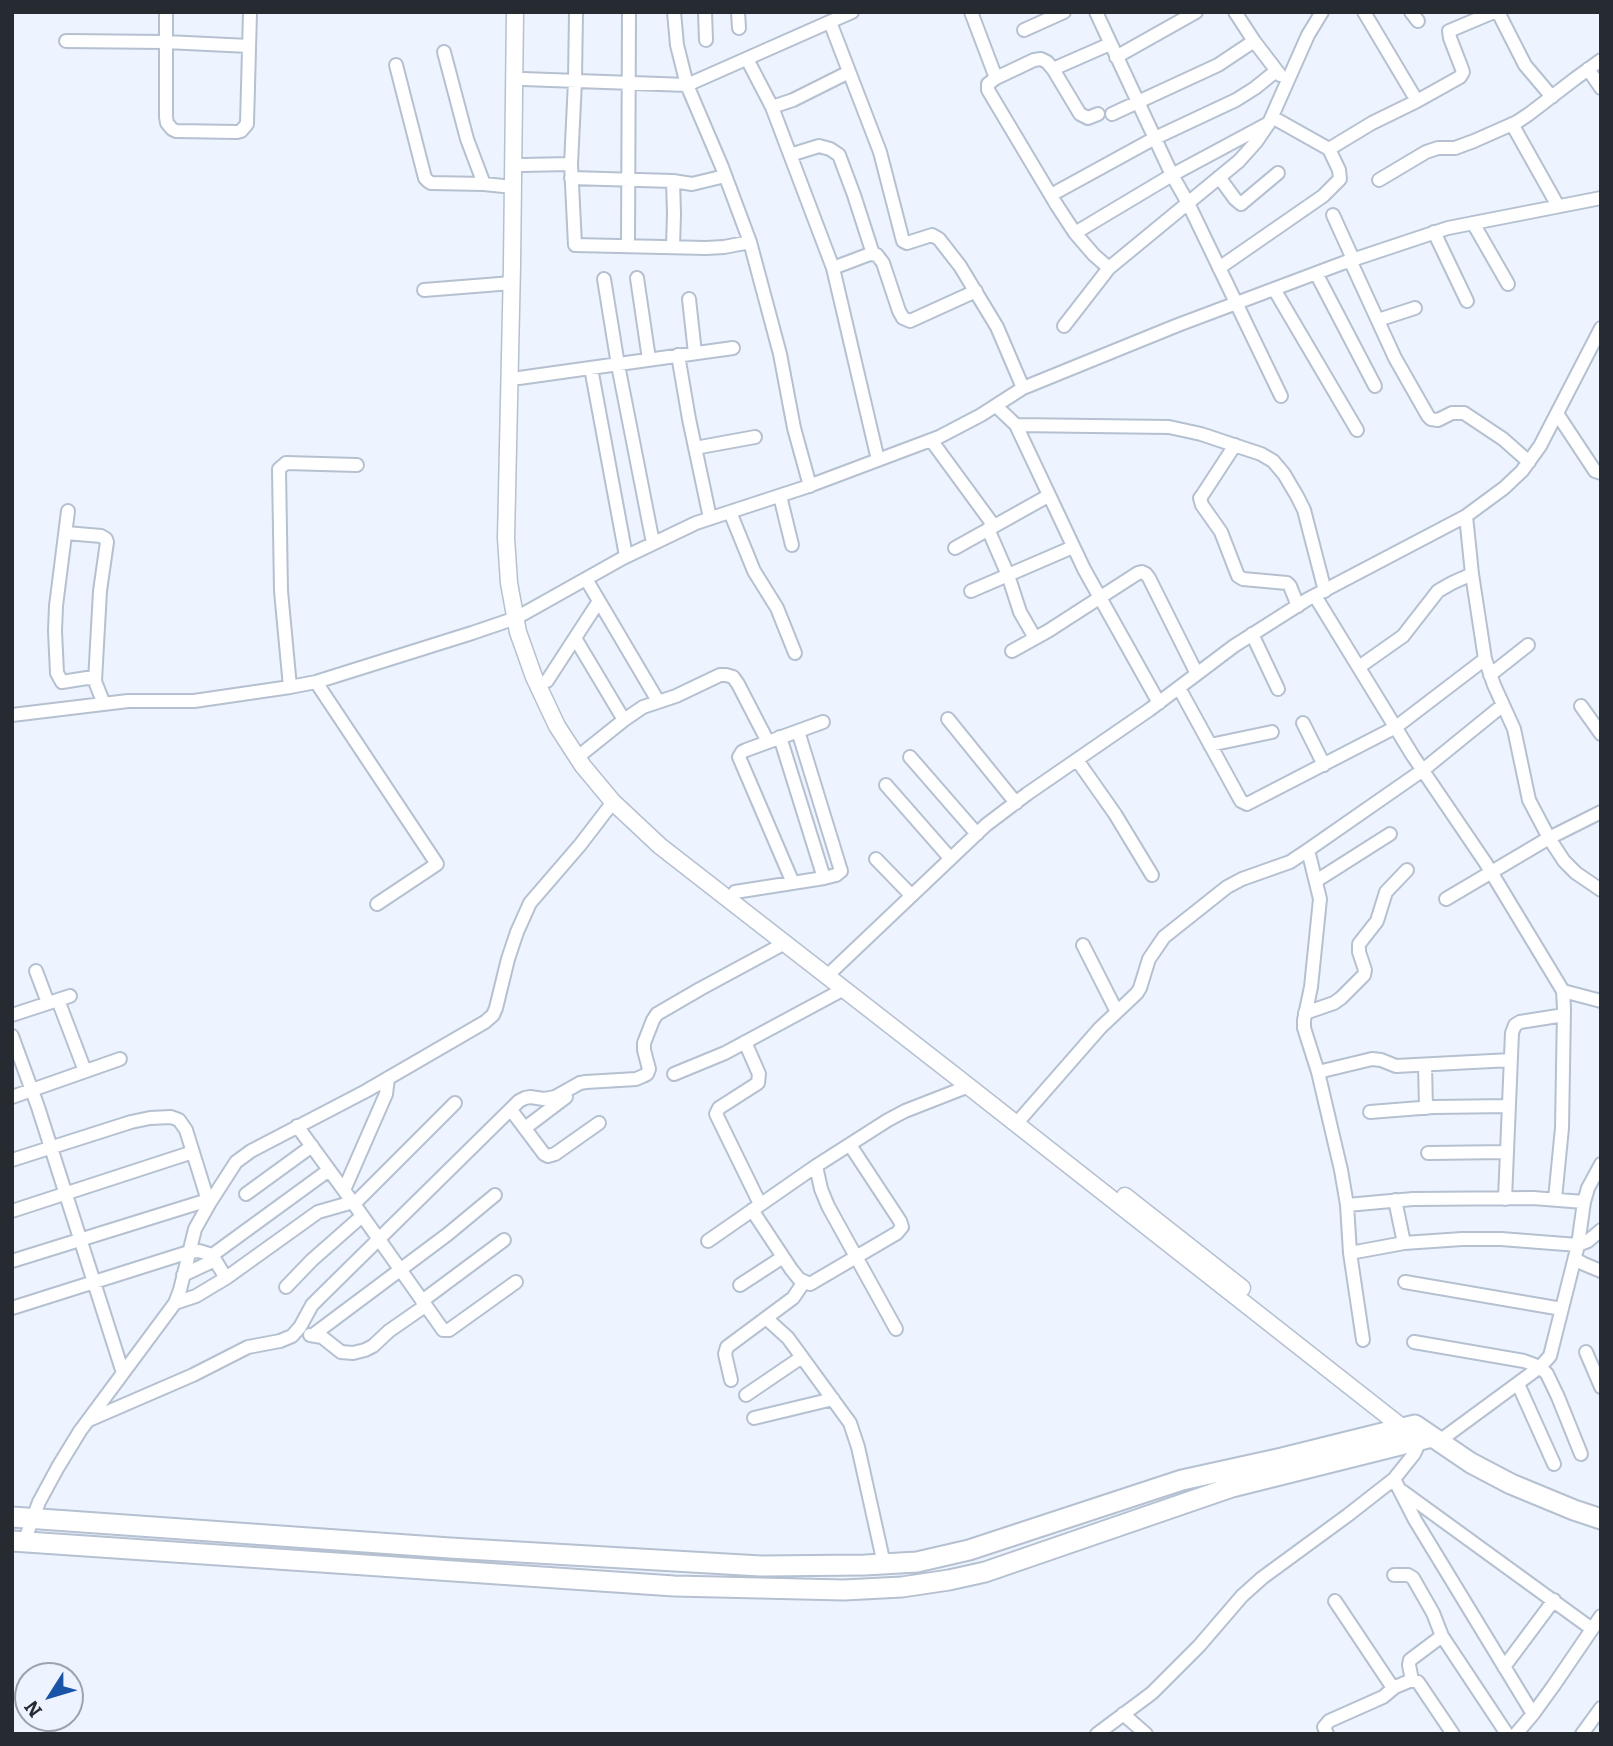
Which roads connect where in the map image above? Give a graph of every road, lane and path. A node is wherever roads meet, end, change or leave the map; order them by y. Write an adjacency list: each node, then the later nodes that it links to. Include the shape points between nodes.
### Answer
1 (166, 12): 25 (street)
2 (250, 12): 27 (street)
3 (515, 12): 66 (main road)
4 (524, 12): 38 (main road)
5 (576, 12): 39 (street)
6 (629, 12): 41 (street)
7 (674, 12): 42 (street)
8 (705, 12): 22 (street)
9 (738, 12): 20 (street)
10 (852, 12): 19 (street)
11 (971, 12): 37 (street)
12 (1064, 12): 21 (street)
13 (1096, 12): 26 (street)
14 (1196, 12): 29 (street)
15 (1235, 12): 24 (street)
16 (1322, 12): 40 (street)
17 (1364, 12): 45 (street)
18 (1496, 12): 44 (street, via 1525,65); 45 (street, via 1449,31 1462,75)
19 (830, 23): 30 (street); 36 (street)
20 (739, 28)
21 (1024, 30)
22 (706, 40)
23 (66, 41): 25 (street)
24 (1254, 41): 35 (street); 46 (street, via 1218,65)
25 (166, 42): 27 (street); 27 (street, via 166,117 176,131 237,132 245,127)
26 (1110, 44): 29 (street); 33 (street)
27 (249, 46)
28 (444, 52): 65 (street)
29 (1116, 57): 46 (street)
30 (747, 59): 42 (street); 47 (street)
31 (1601, 60): 34 (street)
32 (396, 65): 65 (street, via 425,178 430,183)
33 (1053, 69): 37 (street, via 1038,59); 48 (street, via 1083,116)
34 (1588, 69): 43 (street); 44 (street)
35 (1276, 71): 40 (street); 52 (street, via 1236,100)
36 (849, 72): 47 (street); 90 (street, via 880,152 903,241 937,237)
37 (996, 78): 67 (street, via 988,90)
38 (523, 79): 39 (street); 56 (main road)
39 (575, 81): 41 (street); 55 (street)
40 (1288, 82): 50 (street)
41 (629, 83): 42 (street); 62 (street)
42 (687, 85): 59 (street)
43 (1601, 88)
44 (1552, 97): 51 (street)
45 (1417, 101): 53 (street)
46 (1137, 102): 49 (street); 52 (street)
47 (772, 107): 54 (street)
48 (1098, 114)
49 (1112, 114)
50 (1270, 120): 53 (street); 58 (street); 60 (street, via 1249,150)
51 (1512, 124): 63 (street, via 1455,148 1426,152); 70 (street)
52 (1154, 138): 58 (street); 67 (street)
53 (1329, 149): 82 (street, via 1340,174 1337,184)
54 (790, 155): 78 (street, via 819,146 839,155); 80 (street)
55 (571, 164): 56 (street); 61 (street)
56 (522, 166): 104 (main road)
57 (1279, 173): 60 (street, via 1241,204)
58 (1172, 175): 69 (street); 74 (street)
59 (725, 176): 64 (street, via 692,184); 75 (street)
60 (1219, 177): 69 (street)
61 (571, 178): 62 (street); 76 (street, via 575,245)
62 (628, 179): 64 (street); 76 (street)
63 (1379, 180)
64 (673, 181): 77 (street)
65 (484, 184): 66 (street)
66 (513, 187): 86 (main road)
67 (1051, 195): 74 (street)
68 (1601, 198): 70 (street)
69 (1188, 203): 81 (street); 82 (street)
70 (1558, 206): 72 (street)
71 (1333, 215): 79 (street)
72 (1473, 223): 73 (street); 87 (street)
73 (1434, 232): 79 (street); 92 (street)
74 (1075, 233): 81 (street)
75 (750, 242): 77 (street); 120 (street)
76 (628, 245): 77 (street)
77 (673, 247)
78 (873, 254): 80 (street); 90 (street, via 883,263 906,320)
79 (1351, 260): 83 (street); 95 (street)
80 (833, 268): 116 (street)
81 (1109, 268): 96 (street)
82 (1219, 268): 93 (street)
83 (1316, 273): 88 (street); 105 (street)
84 (637, 278): 101 (street)
85 (604, 279): 102 (street)
86 (512, 283): 89 (street); 142 (main road, via 506,538 509,583)
87 (1508, 284)
88 (1275, 289): 93 (street); 111 (street)
89 (424, 290)
90 (976, 291): 106 (street)
91 (689, 299): 99 (street)
92 (1466, 301)
93 (1237, 303): 106 (street); 107 (street)
94 (1415, 308): 95 (street)
95 (1378, 320): 117 (street, via 1431,419 1464,413)
96 (1064, 326)
97 (1601, 328): 109 (street)
98 (733, 348): 99 (street)
99 (695, 353): 100 (street)
100 (678, 355): 101 (street); 115 (street)
101 (649, 359): 102 (street)
102 (618, 365): 103 (street); 129 (street)
103 (591, 368): 104 (street); 133 (street)
104 (519, 378): 142 (main road, via 516,541)
105 (1375, 386)
106 (1023, 388): 108 (street)
107 (1281, 396)
108 (996, 406): 110 (street); 113 (street)
109 (1558, 415): 117 (street); 119 (street, via 1595,471)
110 (1016, 425): 114 (street, via 1169,427); 122 (street)
111 (1357, 430)
112 (755, 437): 115 (street)
113 (931, 440): 116 (street); 127 (street)
114 (1235, 445): 138 (street, via 1273,461 1288,480 1304,510); 141 (street, via 1200,499 1202,505 1225,540 1238,576 1287,583)
115 (695, 448): 126 (street)
116 (877, 460): 120 (street)
117 (1529, 462): 125 (street)
118 (357, 466): 156 (street, via 286,463 279,469 281,591)
119 (1601, 472)
120 (810, 486): 121 (street)
121 (780, 496): 124 (street); 130 (street)
122 (1048, 496): 127 (street); 131 (street)
123 (68, 511): 128 (street)
124 (730, 512): 126 (street); 148 (street)
125 (1466, 516): 134 (street); 138 (street)
126 (710, 518): 129 (street)
127 (991, 528): 132 (street); 135 (street)
128 (66, 533): 153 (street, via 101,536 107,542); 153 (street, via 56,606 57,673 62,682 87,677)
129 (653, 543): 133 (street)
130 (792, 545)
131 (1073, 547): 135 (street); 139 (street)
132 (955, 548)
133 (626, 556): 136 (street)
134 (1472, 574): 149 (street); 150 (street, via 1438,591 1402,636)
135 (1008, 575): 137 (street); 145 (street, via 1020,612)
136 (586, 579): 140 (street); 142 (street)
137 (971, 591)
138 (1320, 593): 141 (street); 150 (street)
139 (1100, 599): 145 (street); 151 (street, via 1138,573 1146,574); 160 (street)
140 (599, 601): 144 (street); 159 (street)
141 (1298, 606): 143 (street)
142 (520, 616): 154 (main road); 155 (street); 181 (main road, via 518,632 556,726)
143 (1252, 634): 151 (street); 158 (street)
144 (575, 638): 154 (street); 166 (street)
145 (1035, 638): 147 (street)
146 (1528, 645): 152 (street)
147 (1012, 651)
148 (795, 653)
149 (1485, 659): 152 (street); 169 (street)
150 (1359, 667): 169 (street)
151 (1197, 674): 157 (street)
152 (1490, 675): 162 (street)
153 (95, 681): 161 (street)
154 (547, 681): 175 (main road)
155 (317, 682): 156 (street); 200 (street, via 437,864)
156 (290, 687): 161 (street, via 194,701)
157 (1179, 688): 160 (street); 174 (street)
158 (1278, 689)
159 (658, 701): 166 (street); 173 (street, via 730,675)
160 (1158, 703): 177 (street)
161 (104, 704): 164 (street)
162 (1503, 705): 179 (street); 186 (street, via 1514,729 1529,800)
163 (1581, 706): 172 (street)
164 (12, 715)
165 (948, 719): 182 (street)
166 (624, 720): 175 (street)
167 (822, 722): 170 (street)
168 (1303, 723): 178 (street)
169 (1396, 727): 178 (street); 179 (street)
170 (798, 731): 173 (street); 193 (street, via 841,868 839,874)
171 (1272, 732): 174 (street)
172 (1601, 734)
173 (774, 739): 193 (street); 195 (street, via 742,752 740,760)
174 (1210, 745): 178 (street, via 1245,804)
175 (584, 752): 197 (main road, via 622,799)
176 (910, 757): 184 (street)
177 (1077, 760): 182 (street); 192 (street)
178 (1324, 765)
179 (1423, 769): 187 (street); 191 (street)
180 (886, 785): 188 (street)
181 (613, 802): 201 (main road, via 660,846); 222 (street, via 532,899 517,932 493,1015)
182 (1016, 803): 184 (street)
183 (1601, 812): 186 (street)
184 (977, 834): 188 (street)
185 (1390, 834): 194 (street)
186 (1549, 838): 191 (street); 196 (street, via 1576,873)
187 (1308, 850): 194 (street); 209 (street, via 1227,887 1164,937 1149,959 1140,988)
188 (950, 858): 198 (street)
189 (876, 859): 198 (street)
190 (1407, 870): 210 (street, via 1386,892 1377,921 1359,944 1364,975 1334,1003)
191 (1491, 873): 199 (street); 206 (street)
192 (1152, 875)
193 (824, 878): 195 (street)
194 (1316, 881): 210 (street, via 1320,902)
195 (793, 883): 197 (street)
196 (1601, 890)
197 (735, 892): 204 (main road)
198 (911, 895): 204 (street)
199 (1446, 899)
200 (377, 904)
201 (785, 943): 204 (main road); 223 (street, via 657,1014 644,1043 647,1073 636,1079)
202 (1083, 945): 209 (street)
203 (36, 971): 207 (street)
204 (831, 973): 205 (main road); 232 (main road)
205 (844, 989): 214 (street); 224 (main road)
206 (1563, 991): 208 (street); 211 (street)
207 (59, 999): 212 (street); 219 (street)
208 (1601, 1002)
209 (1117, 1012): 232 (street)
210 (1305, 1013): 220 (street, via 1304,1028)
211 (1564, 1014): 217 (street, via 1515,1025); 251 (street)
212 (12, 1015)
213 (12, 1036): 215 (street)
214 (746, 1042): 221 (street); 257 (street, via 758,1083 716,1114)
215 (15, 1050): 225 (street)
216 (120, 1059): 219 (street)
217 (1511, 1060): 218 (street); 228 (street)
218 (1425, 1065): 220 (street, via 1396,1066 1371,1059); 229 (street)
219 (85, 1072): 225 (street)
220 (1318, 1072): 256 (street)
221 (674, 1074)
222 (388, 1078): 234 (street); 246 (street, via 386,1094)
223 (586, 1082): 230 (street, via 555,1097 525,1098); 235 (street)
224 (969, 1086): 232 (main road); 236 (street, via 905,1111)
225 (32, 1090): 226 (street); 238 (street)
226 (12, 1097)
227 (455, 1103): 255 (street)
228 (1509, 1106): 229 (street); 240 (street)
229 (1426, 1108): 231 (street)
230 (511, 1110): 235 (street); 262 (street)
231 (1370, 1112)
232 (1020, 1120): 305 (main road)
233 (599, 1123): 235 (street, via 550,1156)
234 (297, 1126): 237 (street); 253 (street, via 241,1157)
235 (524, 1128)
236 (850, 1144): 244 (street); 271 (street, via 902,1224 897,1233)
237 (312, 1146): 245 (street); 248 (street)
238 (51, 1147): 239 (street, via 131,1122 171,1117 183,1123); 242 (street); 247 (street)
239 (193, 1152): 247 (street); 253 (street)
240 (1506, 1152): 241 (street); 250 (street)
241 (1428, 1153)
242 (12, 1160)
243 (1601, 1164): 254 (street)
244 (816, 1166): 257 (street); 271 (street, via 828,1206)
245 (329, 1170): 246 (street); 270 (street)
246 (344, 1190): 255 (street)
247 (66, 1194): 258 (street); 261 (street)
248 (246, 1194)
249 (495, 1195): 274 (street)
250 (1506, 1199): 251 (street); 252 (street)
251 (1555, 1199): 254 (street)
252 (1395, 1200): 256 (street); 265 (street)
253 (208, 1202): 261 (street); 267 (street)
254 (1584, 1202): 266 (street)
255 (354, 1203): 259 (street); 277 (street, via 318,1212)
256 (1347, 1205): 268 (street)
257 (756, 1207): 264 (street); 269 (street)
258 (12, 1211)
259 (362, 1216): 262 (street); 283 (street)
260 (1601, 1230): 266 (street)
261 (80, 1239): 273 (street); 278 (street)
262 (379, 1239): 274 (street); 291 (street, via 312,1305)
263 (504, 1240): 285 (street)
264 (708, 1241)
265 (1404, 1243): 266 (street, via 1462,1239); 268 (street)
266 (1578, 1245): 272 (street)
267 (189, 1252): 270 (street); 276 (street); 278 (street)
268 (1350, 1252): 292 (street)
269 (783, 1257): 280 (street); 282 (street)
270 (213, 1258): 276 (street); 277 (street)
271 (855, 1258): 280 (street, via 815,1283); 289 (street)
272 (1575, 1259): 275 (street); 287 (street)
273 (12, 1261)
274 (400, 1270): 285 (street); 290 (street)
275 (1601, 1271)
276 (183, 1275): 284 (street)
277 (226, 1278): 284 (street)
278 (94, 1282): 286 (street); 297 (street)
279 (516, 1282): 285 (street, via 448,1330 442,1329)
280 (804, 1282): 288 (street, via 793,1298)
281 (1405, 1282): 287 (street)
282 (740, 1285)
283 (286, 1287)
284 (175, 1303): 297 (street)
285 (424, 1303): 290 (street, via 365,1350 341,1352 325,1338)
286 (12, 1308)
287 (1562, 1309): 296 (street, via 1552,1351)
288 (766, 1318): 295 (street); 298 (street, via 727,1347)
289 (896, 1329)
290 (313, 1335): 291 (street)
291 (292, 1336): 304 (street, via 248,1347)
292 (1363, 1340)
293 (1414, 1342): 296 (street)
294 (1586, 1352): 300 (street)
295 (802, 1357): 301 (street); 302 (street)
296 (1540, 1367): 299 (street); 306 (street)
297 (123, 1373): 304 (street)
298 (731, 1380)
299 (1518, 1384): 305 (street); 307 (street)
300 (1601, 1387)
301 (746, 1395)
302 (833, 1399): 303 (street); 314 (street, via 856,1441)
303 (754, 1418)
304 (89, 1420): 310 (street)
305 (1422, 1435): 308 (street); 311 (highway, via 1511,1484); 312 (highway, via 1466,1471 1509,1494); 313 (highway, via 1232,1487 985,1573 902,1587 674,1586); 314 (highway, via 1182,1480 970,1550)
306 (1581, 1454)
307 (1554, 1464)
308 (1396, 1484): 316 (street); 321 (street); 325 (street, via 1262,1578 1177,1669)
309 (12, 1517): 310 (highway)
310 (32, 1518): 313 (street); 314 (highway, via 761,1566)
311 (1601, 1519)
312 (1601, 1529)
313 (18, 1542)
314 (884, 1564)
315 (1394, 1575): 320 (street, via 1413,1578)
316 (1554, 1600): 319 (street); 321 (street)
317 (1335, 1601): 323 (street)
318 (1601, 1616): 319 (street)
319 (1592, 1629): 326 (street)
320 (1442, 1636): 322 (street, via 1410,1661); 332 (street)
321 (1504, 1667): 326 (street)
322 (1412, 1680): 323 (street); 331 (street, via 1419,1683)
323 (1395, 1687): 330 (street, via 1326,1723)
324 (1601, 1708): 327 (street)
325 (1123, 1714): 328 (street); 329 (street)
326 (1533, 1714): 333 (street)
327 (1591, 1726)
328 (1097, 1734)
329 (1146, 1734)
330 (1327, 1734)
331 (1453, 1734)
332 (1507, 1734)
333 (1516, 1734)

